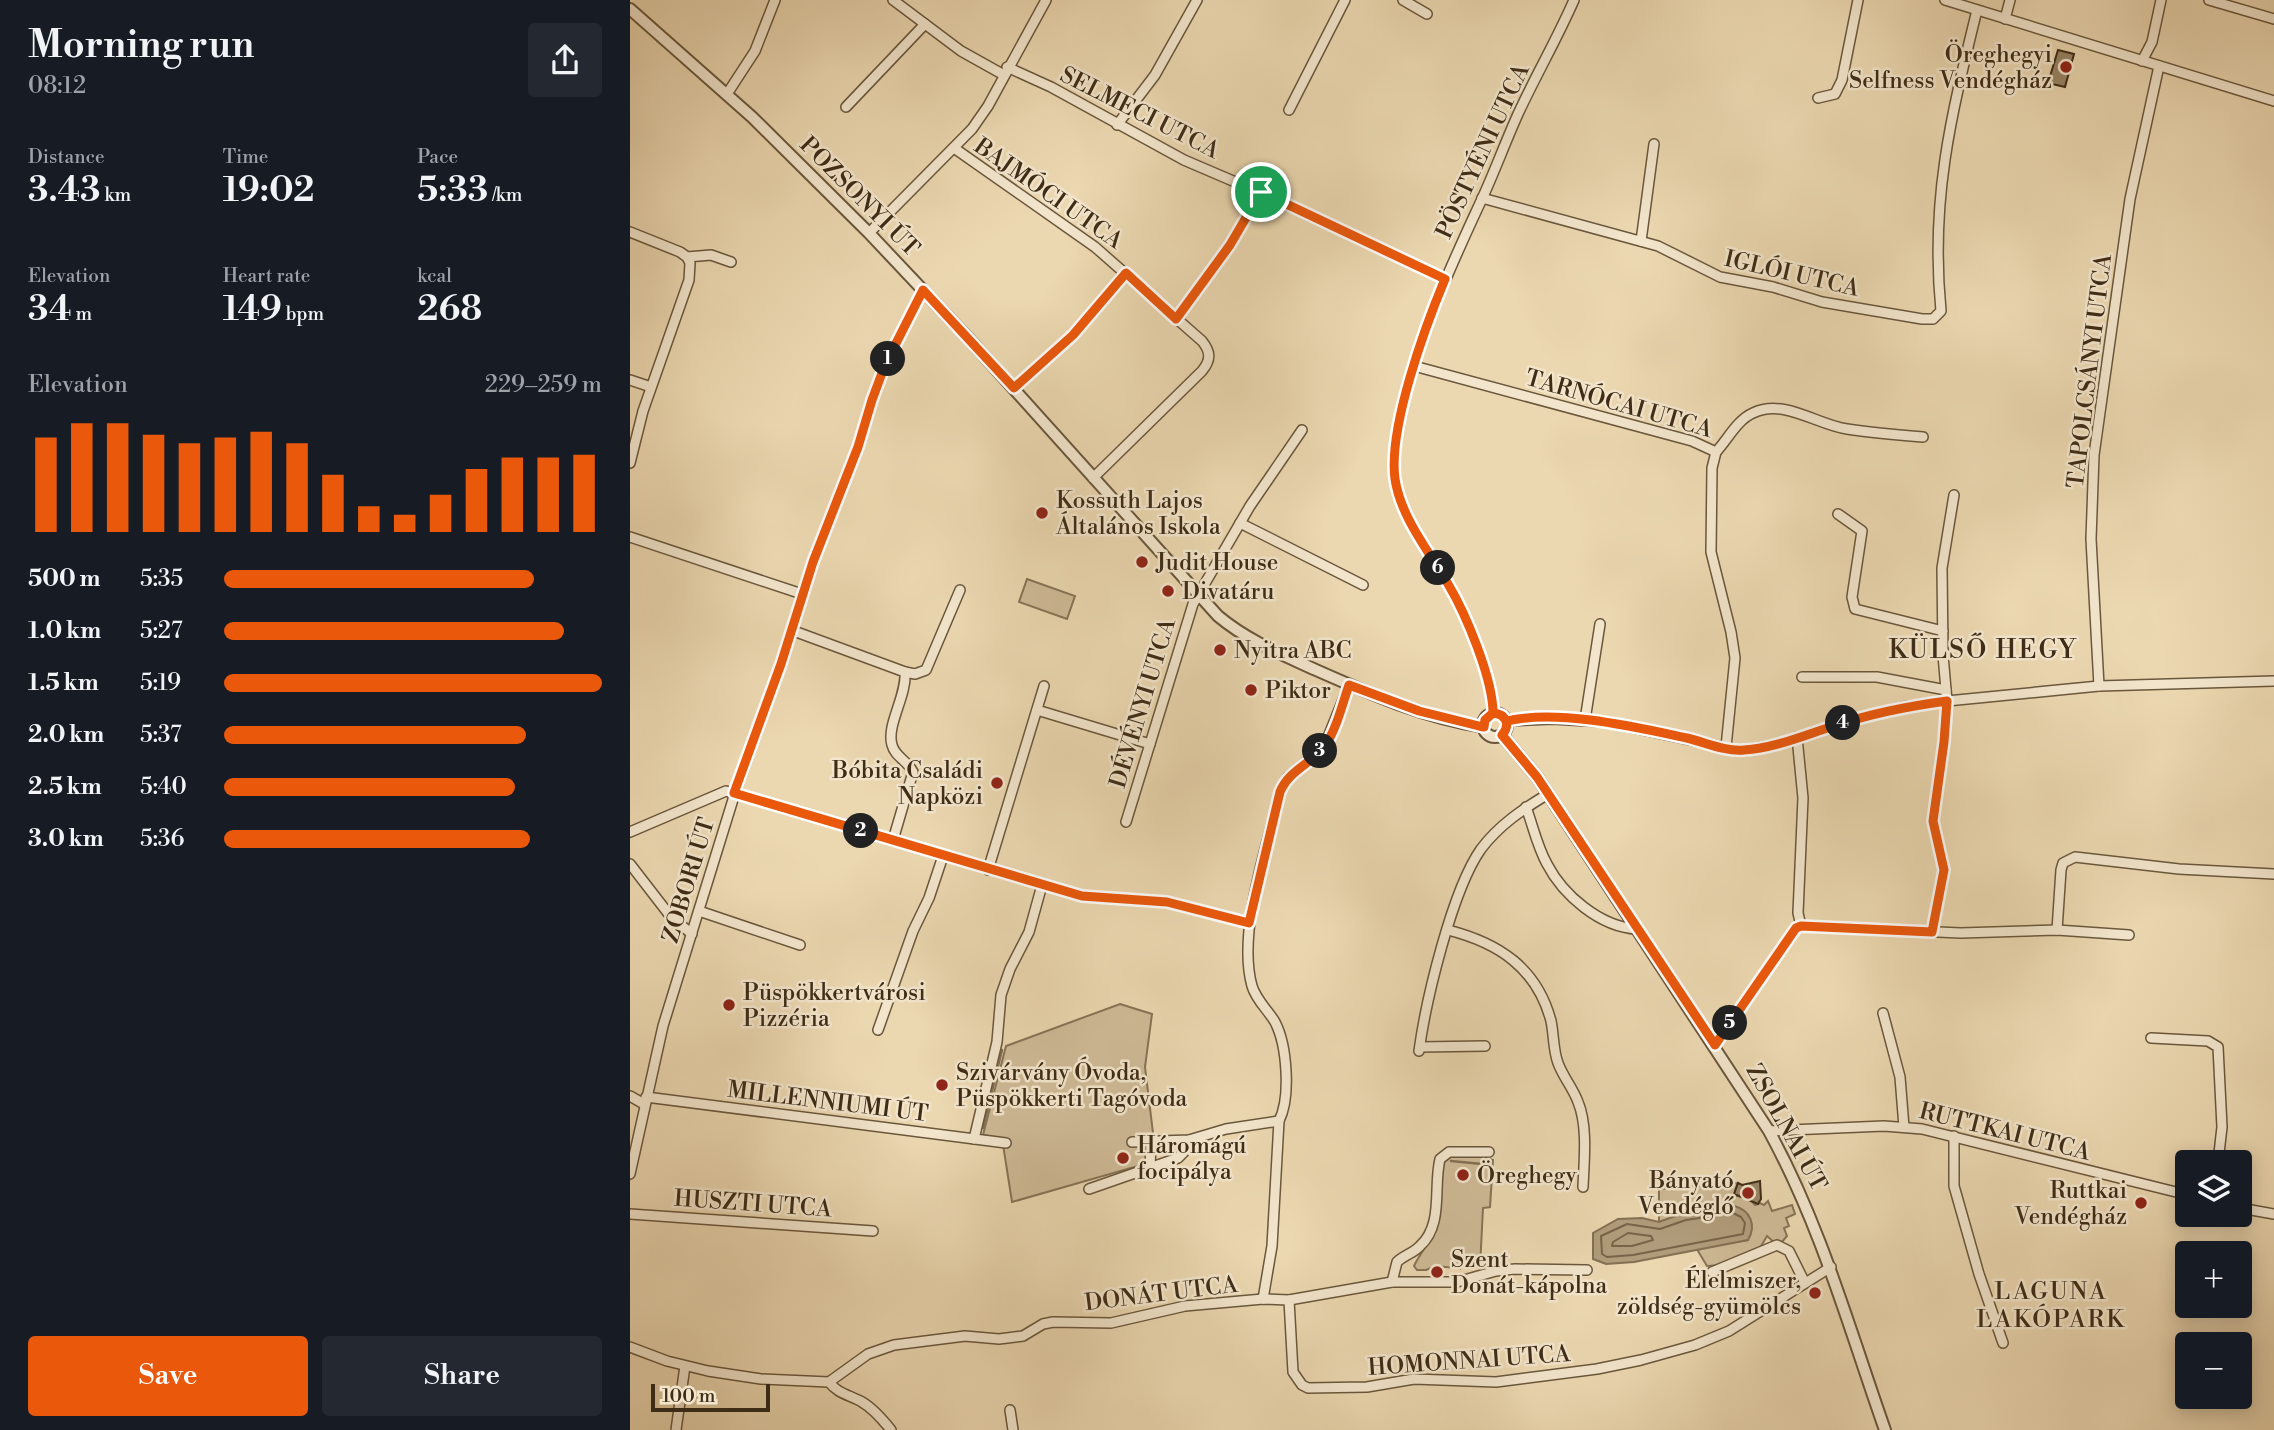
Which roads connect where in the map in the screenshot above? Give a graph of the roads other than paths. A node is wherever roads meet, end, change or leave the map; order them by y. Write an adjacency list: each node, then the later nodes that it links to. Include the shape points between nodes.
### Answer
1 (775, 0): 22 (street, via 755,51)
2 (893, 0): 18 (street, SELMECI UTCA)
3 (1046, 0): 21 (street)
4 (1198, 0): 27 (street, via 1164,61)
5 (1345, 0): 26 (street)
6 (1403, 0): 15 (street)
7 (1574, 0): 31 (street, PÖSTYÉNI UTCA)
8 (1858, 0): 23 (street, via 1838,89)
9 (1945, 0): 14 (street)
10 (2010, 0): 16 (street)
11 (2161, 0): 19 (street, via 2152,42)
12 (2208, 0): 17 (street)
13 (630, 9): 22 (street, POZSONYI ÚT)
14 (1977, 10): 16 (street); 34 (street, IGLÓI UTCA, via 1942,170 1937,281 1941,311 1937,317 1922,319 1846,306 1720,277)
15 (1427, 14)
16 (2005, 19): 19 (street)
17 (2274, 19)
18 (925, 24): 21 (street, SELMECI UTCA, via 961,51); 25 (street)
19 (2142, 61): 20 (street)
20 (2159, 66): 24 (street); 65 (street, TAPOLCSÁNYI UTCA, via 2130,199 2094,455 2091,526)
21 (1006, 71): 27 (street, SELMECI UTCA, via 1051,87); 29 (street, via 981,118)
22 (727, 94): 33 (street, POZSONYI ÚT)
23 (1818, 98)
24 (2274, 101)
25 (846, 107)
26 (1289, 110)
27 (1117, 125): 30 (street, SELMECI UTCA)
28 (1654, 144): 34 (street)
29 (954, 148): 33 (street); 37 (street, BAJMÓCI UTCA)
30 (1261, 192): 38 (street, SELMECI UTCA); 40 (street, via 1230,245)
31 (1482, 198): 34 (street, IGLÓI UTCA); 38 (street, PÖSTYÉNI UTCA)
32 (630, 233): 35 (street)
33 (869, 233): 39 (street, POZSONYI ÚT)
34 (1641, 241)
35 (687, 257): 36 (street, via 711,255); 43 (street, via 689,280)
36 (731, 262)
37 (1126, 273): 40 (street, BAJMÓCI UTCA); 44 (street, via 1073,335)
38 (1445, 279): 41 (street, PÖSTYÉNI UTCA)
39 (923, 290): 44 (street, POZSONYI ÚT); 56 (street, ZOBORI ÚT, via 875,392)
40 (1176, 319): 49 (street, BAJMÓCI UTCA, via 1207,347 1210,360)
41 (1414, 366): 47 (street, TARNÓCAI UTCA, via 1692,441); 70 (street, PÖSTYÉNI UTCA, via 1402,414 1395,479 1408,518 1454,596 1488,676)
42 (630, 380): 43 (street)
43 (651, 387): 48 (street)
44 (1014, 388): 49 (street, POZSONYI ÚT)
45 (1302, 430): 52 (street, DÉVÉNYI UTCA)
46 (1923, 437): 47 (street, TARNÓCAI UTCA, via 1844,429 1797,412 1771,409 1744,418)
47 (1716, 452): 77 (street, via 1711,552 1735,658)
48 (630, 463)
49 (1093, 478): 57 (street, POZSONYI ÚT)
50 (1954, 495): 60 (street, via 1943,554)
51 (1838, 514): 60 (street, via 1863,531 1852,597 1855,610)
52 (1240, 523): 54 (street); 57 (street, DÉVÉNYI UTCA)
53 (630, 537): 56 (street)
54 (1363, 584)
55 (960, 590): 61 (street, via 926,670)
56 (802, 594): 59 (street, ZOBORI ÚT)
57 (1198, 596): 64 (street, POZSONYI ÚT, via 1246,637); 76 (street, DÉVÉNYI UTCA, via 1189,612)
58 (1600, 624): 71 (street)
59 (791, 630): 61 (street); 78 (street, ZOBORI ÚT)
60 (1943, 631): 67 (street)
61 (905, 672): 83 (street, via 891,743 913,772)
62 (1802, 677): 67 (street, via 1877,677)
63 (2274, 681): 65 (street)
64 (1349, 685): 73 (street, POZSONYI ÚT, via 1419,711); 90 (street, via 1324,747 1288,777 1280,792)
65 (2099, 685): 68 (street)
66 (1044, 686): 69 (street)
67 (1946, 690): 68 (street)
68 (1947, 701): 75 (street, via 1903,707); 95 (street, via 1933,821 1944,870)
69 (1037, 710): 76 (street); 86 (street)
70 (1493, 713): 72 (street); 73 (street)
71 (1585, 720): 72 (street); 77 (street)
72 (1507, 721): 74 (street)
73 (1484, 727): 74 (street, via 1489,735)
74 (1502, 735): 79 (street, ZSOLNAI ÚT)
75 (1797, 737): 77 (street, via 1742,751); 91 (street, via 1803,798)
76 (1150, 744): 81 (street, DÉVÉNYI UTCA)
77 (1726, 747)
78 (734, 793): 82 (street, via 715,793); 83 (street); 89 (street, ZOBORI ÚT)
79 (1548, 794): 80 (street); 92 (street, ZSOLNAI ÚT)
80 (1526, 807): 92 (street, via 1546,863 1563,887 1601,918); 93 (street, via 1493,835 1476,857)
81 (1126, 822)
82 (630, 832)
83 (893, 840): 84 (street)
84 (943, 856): 86 (street); 100 (street)
85 (630, 864): 96 (street, via 671,917)
86 (988, 870): 88 (street)
87 (2274, 874): 94 (street, via 2075,857 2063,863 2061,870)
88 (1042, 885): 90 (street, via 1082,896 1180,905); 110 (street, via 1001,995 997,1042)
89 (699, 911): 96 (street, ZOBORI ÚT); 98 (street)
90 (1249, 923): 106 (street, via 1252,987 1279,1032 1286,1077)
91 (1801, 926): 95 (street); 102 (street)
92 (1637, 929): 102 (street, ZSOLNAI ÚT)
93 (1448, 930): 103 (street, via 1419,1049); 119 (street, via 1503,951 1528,973 1541,996 1558,1062 1580,1105)
94 (2057, 930): 95 (street); 97 (street)
95 (1932, 932)
96 (692, 934): 105 (street, ZOBORI ÚT)
97 (2129, 935)
98 (800, 945)
99 (1883, 1013): 107 (street, via 1900,1077)
100 (878, 1030)
101 (2151, 1038): 115 (street, via 2208,1041 2218,1047 2222,1094)
102 (1715, 1045): 108 (street, ZSOLNAI ÚT)
103 (1485, 1046)
104 (630, 1096): 105 (street)
105 (645, 1101): 110 (street, MILLENNIUMI ÚT); 118 (street, ZOBORI ÚT)
106 (1279, 1121): 111 (street); 131 (street, via 1272,1246)
107 (1904, 1127): 108 (street, RUTTKAI UTCA); 109 (street, RUTTKAI UTCA)
108 (1769, 1130): 126 (street, ZSOLNAI ÚT, via 1801,1192)
109 (1954, 1136): 121 (street, RUTTKAI UTCA); 133 (street, via 1954,1186)
110 (974, 1139): 114 (street, MILLENNIUMI ÚT)
111 (1189, 1140): 112 (street); 117 (street, via 1178,1158)
112 (1151, 1141): 113 (street); 117 (street)
113 (1132, 1142)
114 (1006, 1143)
115 (2219, 1150)
116 (1489, 1152): 129 (street, via 1450,1152 1440,1159 1429,1235 1397,1262)
117 (1150, 1168): 120 (street)
118 (630, 1174)
119 (1583, 1187)
120 (1089, 1189)
121 (2175, 1192)
122 (2252, 1210): 124 (street)
123 (630, 1214): 125 (street, HUSZTI UTCA)
124 (2274, 1214)
125 (873, 1231)
126 (1831, 1268): 130 (street, HOMONNAI UTCA); 141 (street, ZSOLNAI ÚT)
127 (1587, 1270): 129 (street, DONÁT UTCA, via 1515,1269 1457,1282)
128 (1712, 1272): 130 (street, via 1777,1245 1789,1251)
129 (1392, 1282): 132 (street, DONÁT UTCA)
130 (1805, 1283): 132 (street, HOMONNAI UTCA, via 1729,1331 1641,1360 1496,1382 1414,1379 1338,1389 1308,1388 1293,1372)
131 (1263, 1299): 132 (street, DONÁT UTCA); 136 (street, DONÁT UTCA, via 1172,1308 1111,1323 1053,1322 1023,1336 999,1339 965,1336 894,1345 868,1354)
132 (1289, 1300)
133 (2003, 1343)
134 (630, 1347): 135 (street)
135 (685, 1366): 136 (street, via 761,1379); 138 (street)
136 (829, 1382): 139 (street, via 840,1393 868,1406)
137 (1010, 1410): 140 (street)
138 (676, 1430)
139 (891, 1430)
140 (1013, 1430)
141 (1885, 1430)

